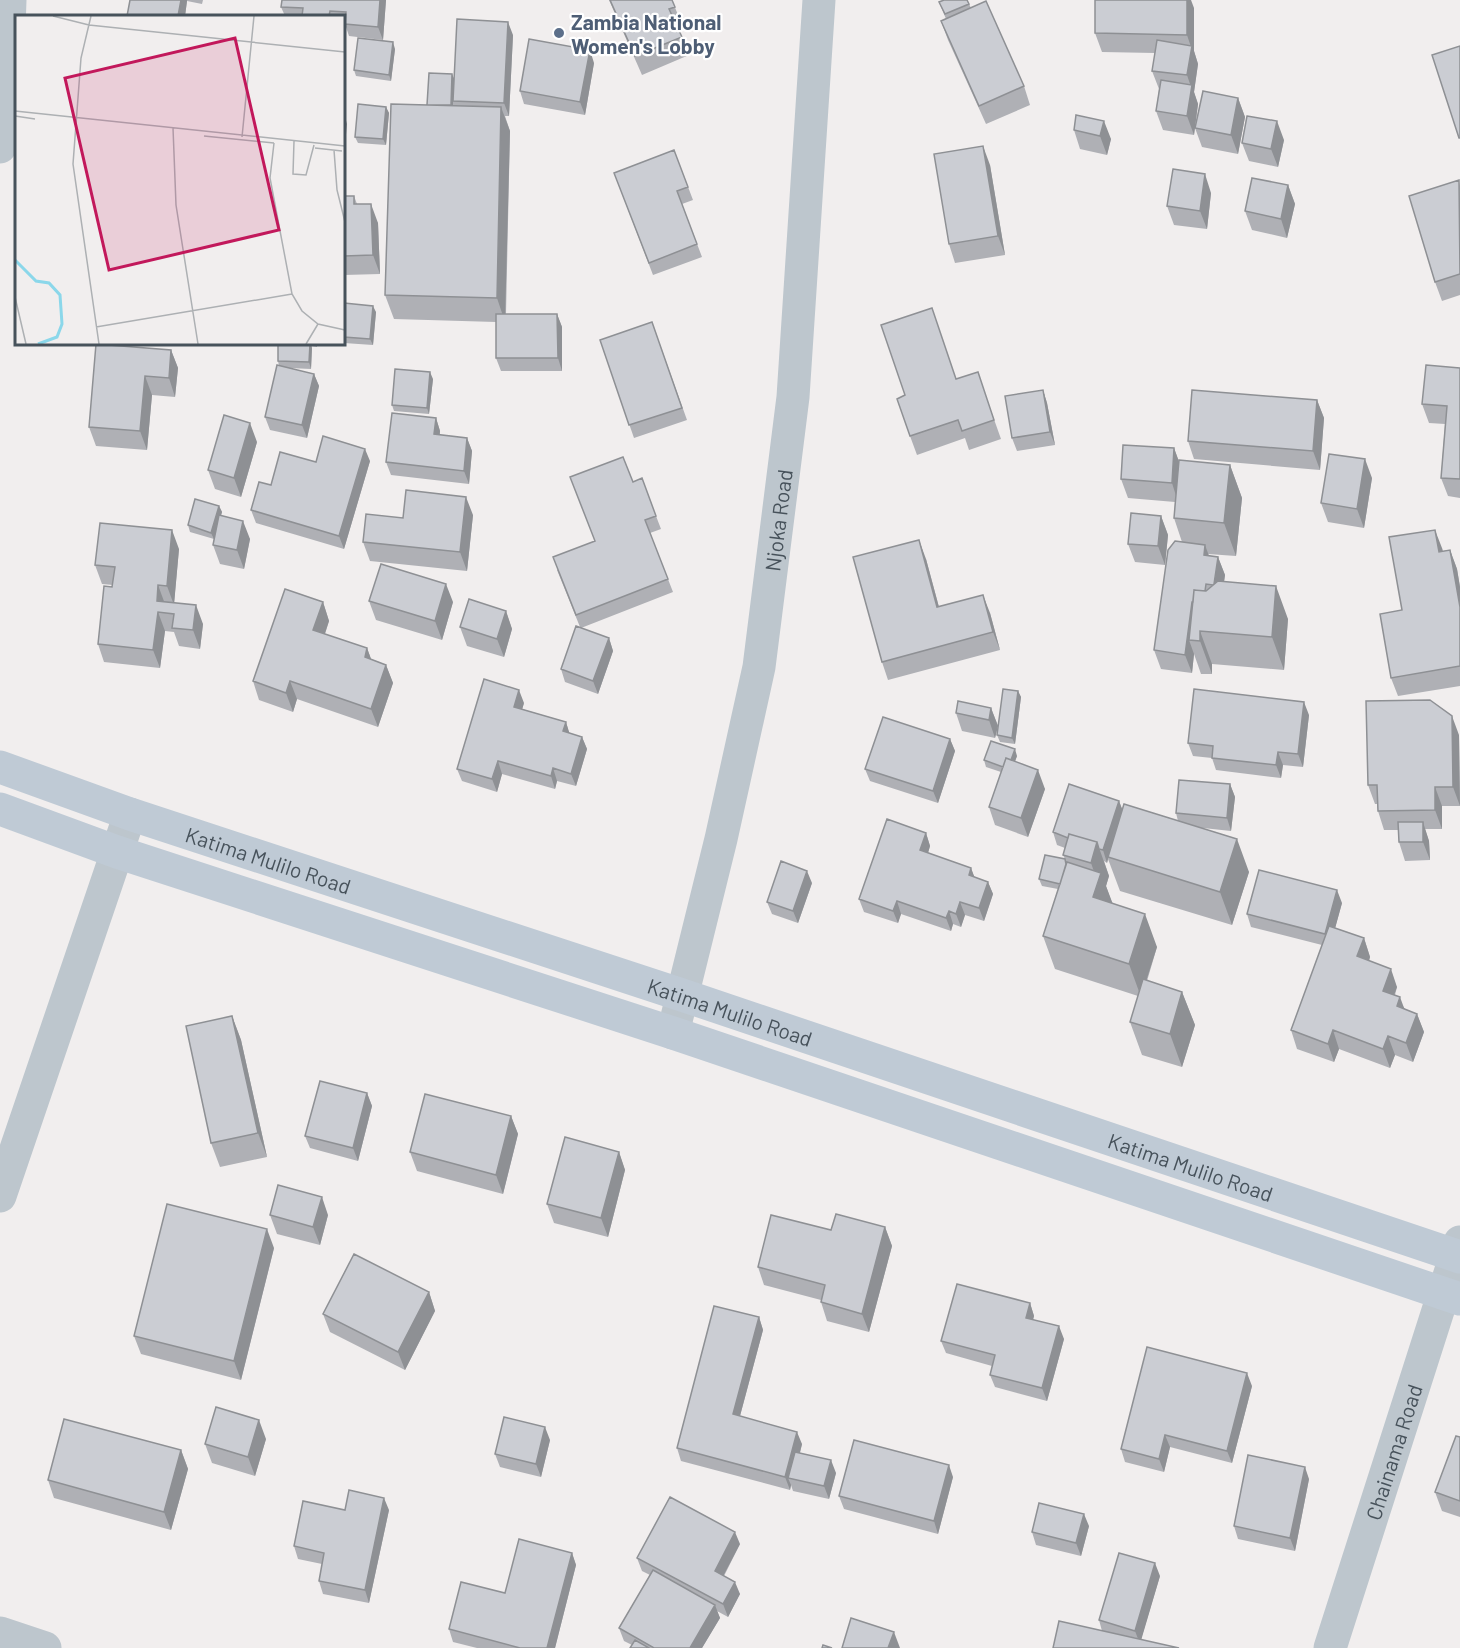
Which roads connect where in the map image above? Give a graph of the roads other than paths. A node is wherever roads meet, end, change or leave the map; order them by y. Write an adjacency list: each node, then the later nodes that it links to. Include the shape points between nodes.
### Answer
1 (10, 0): 3 (street)
2 (819, 0): 8 (street, Njoka Road, via 793,397 759,667)
3 (0, 147)
4 (0, 767): 6 (main road, Katima Mulilo Road)
5 (0, 809): 7 (main road, Katima Mulilo Road)
6 (129, 814): 7 (street); 8 (main road, Katima Mulilo Road)
7 (117, 852): 9 (main road, Katima Mulilo Road); 10 (street)
8 (682, 995): 9 (street, Njoka Road); 11 (main road, Katima Mulilo Road)
9 (673, 1033): 12 (main road, Katima Mulilo Road)
10 (0, 1196)
11 (1458, 1251): 12 (street, Chainama Road)
12 (1452, 1296): 15 (street, Chainama Road)
13 (0, 1633): 14 (street)
14 (45, 1648)
15 (1330, 1648)

